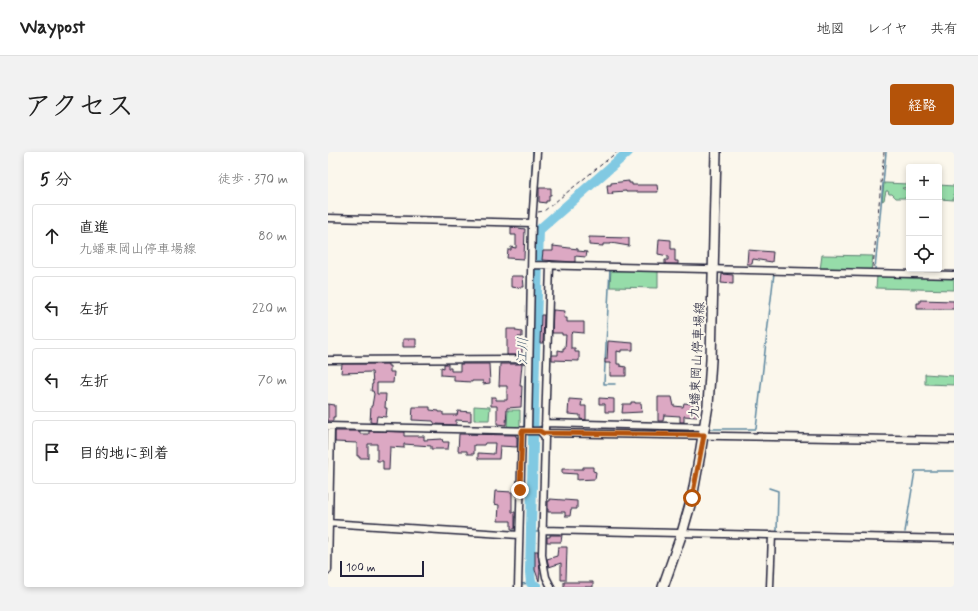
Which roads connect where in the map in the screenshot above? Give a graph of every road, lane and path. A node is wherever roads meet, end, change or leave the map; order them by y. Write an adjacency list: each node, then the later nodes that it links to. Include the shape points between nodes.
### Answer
1 (537, 152): 5 (street)
2 (617, 152): 5 (path, via 544,211)
3 (716, 152): 10 (main road, 九蟠東岡山停車場線)
4 (884, 152): 11 (path)
5 (533, 212): 7 (street)
6 (328, 218): 7 (street)
7 (530, 223): 8 (street)
8 (532, 265): 9 (street); 13 (street)
9 (548, 266): 10 (street); 16 (street)
10 (713, 269): 11 (street); 18 (main road, 九蟠東岡山停車場線, via 709,387)
11 (872, 273): 12 (street)
12 (954, 275)
13 (527, 359): 14 (street); 17 (street)
14 (328, 360)
15 (330, 426): 17 (street); 20 (street)
16 (544, 428): 17 (street); 18 (street); 18 (street); 21 (street)
17 (527, 431): 23 (street)
18 (704, 431): 19 (street, via 708,436); 22 (main road, 九蟠東岡山停車場線, via 692,498)
19 (954, 440)
20 (329, 523): 23 (street); 26 (street)
21 (542, 530): 22 (street); 28 (street, via 542,555 546,577)
22 (682, 533): 24 (street); 29 (main road, 九蟠東岡山停車場線)
23 (519, 535): 27 (street)
24 (772, 536): 25 (street); 30 (street)
25 (954, 539)
26 (328, 570)
27 (518, 587)
28 (551, 587)
29 (663, 587)
30 (770, 587)

